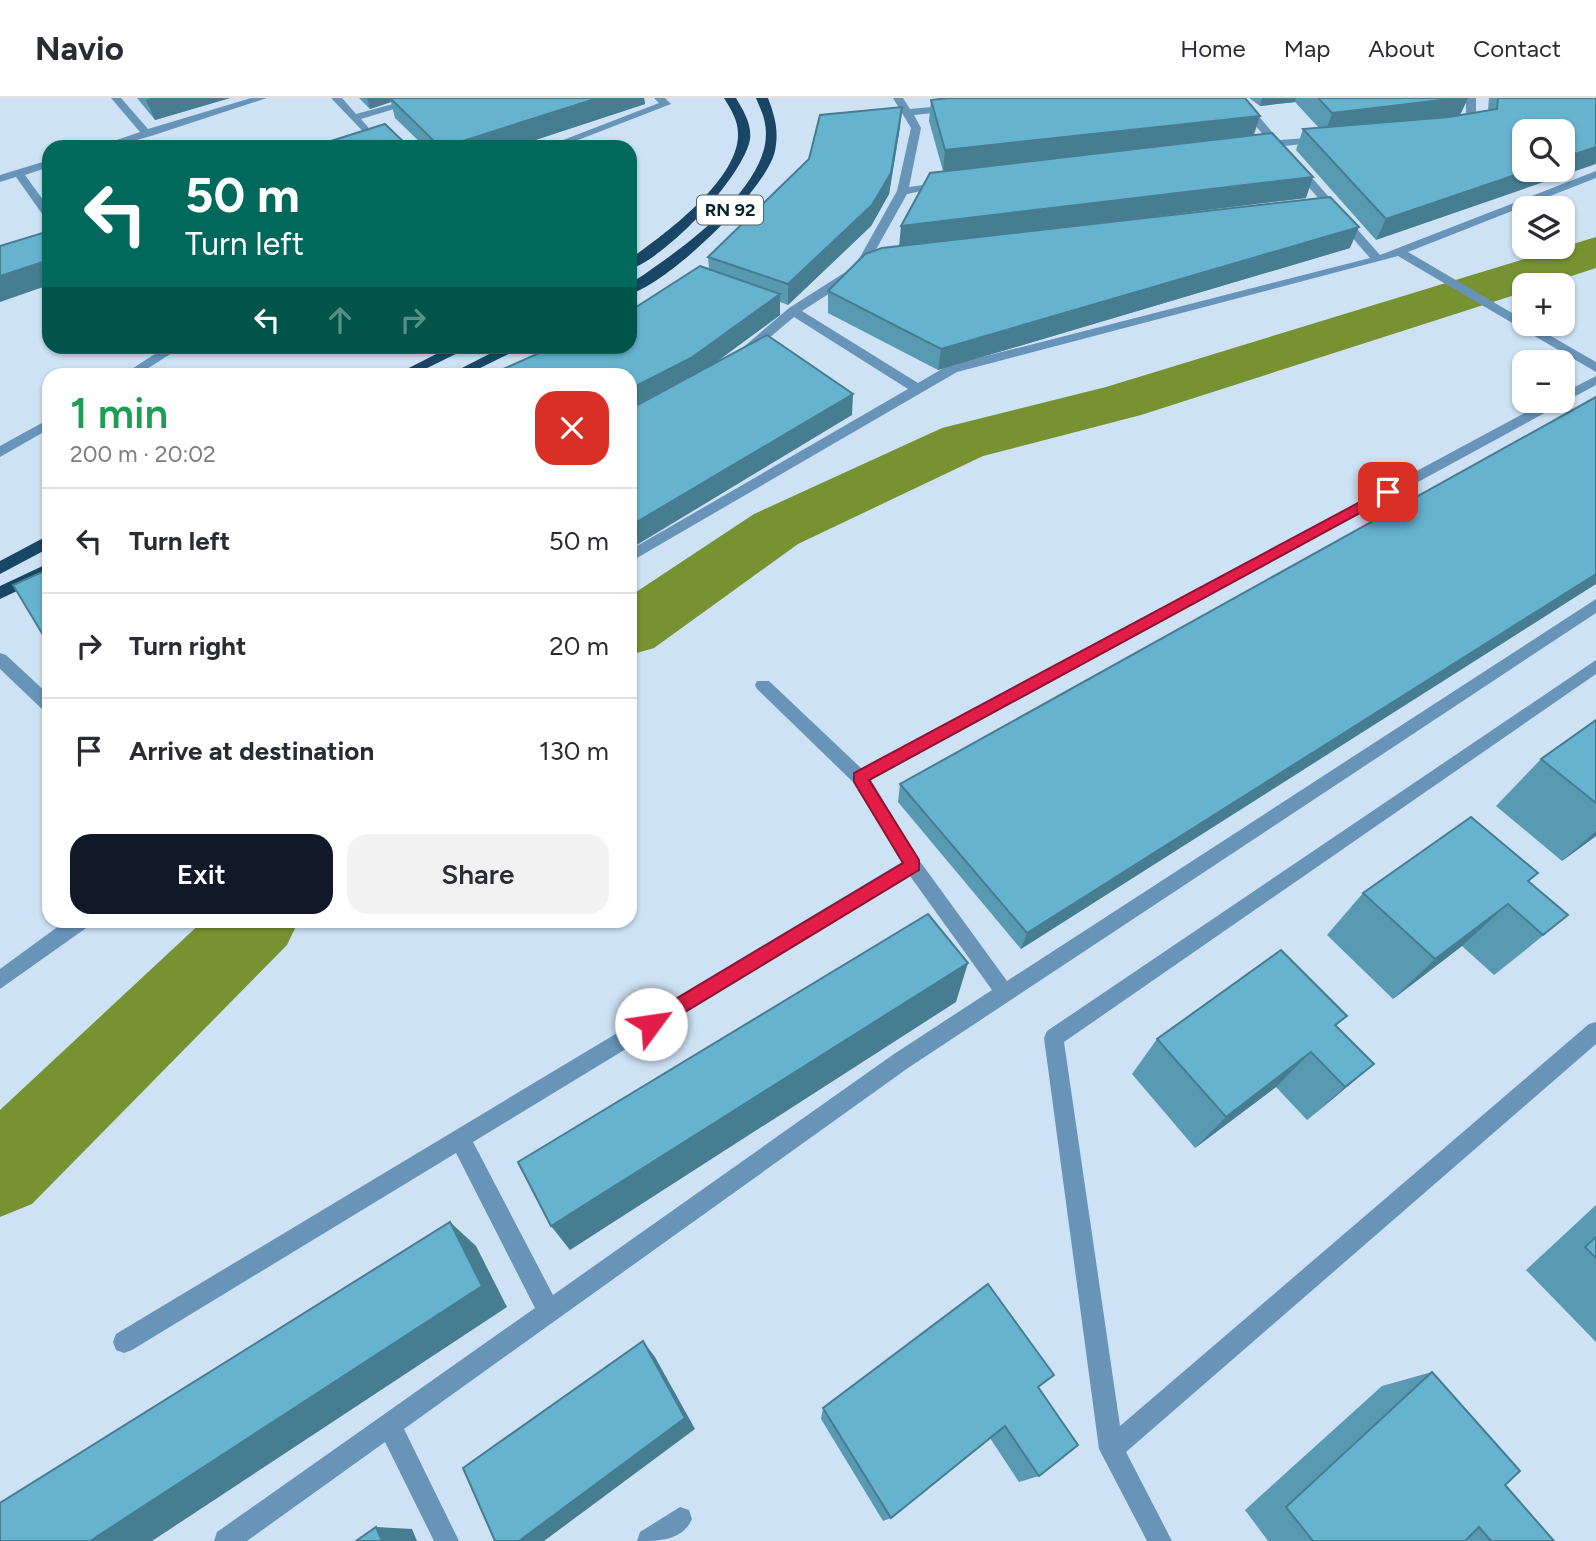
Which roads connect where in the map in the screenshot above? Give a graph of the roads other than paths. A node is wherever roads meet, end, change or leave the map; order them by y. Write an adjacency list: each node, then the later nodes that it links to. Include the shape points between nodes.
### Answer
1 (116, 98): 15 (street)
2 (262, 98): 15 (street)
3 (336, 98): 13 (street)
4 (426, 98): 13 (street)
5 (659, 98): 19 (street, via 666,104)
6 (730, 98): 32 (highway, RN 92, via 742,119 744,139 737,157 686,223)
7 (762, 98): 36 (highway, RN 92, via 773,126 772,144 760,172 706,233)
8 (898, 98): 12 (street)
9 (1238, 98): 20 (street)
10 (1471, 98): 14 (street, via 1471,124)
11 (958, 108): 12 (street)
12 (906, 113): 27 (street, via 916,128)
13 (355, 118): 18 (street)
14 (1445, 127)
15 (147, 134): 17 (street)
16 (1328, 138): 20 (street)
17 (126, 140)
18 (374, 140)
19 (570, 140)
20 (1275, 144): 21 (street); 29 (street)
21 (1248, 147)
22 (42, 165): 23 (street)
23 (18, 173): 25 (street); 28 (street)
24 (1596, 174): 31 (street)
25 (0, 179)
26 (958, 184): 27 (street)
27 (903, 191): 35 (street)
28 (42, 206)
29 (1328, 206): 30 (street); 33 (street)
30 (1314, 208)
31 (1404, 255): 33 (street); 45 (street)
32 (637, 260)
33 (1378, 260): 47 (street, via 952,369)
34 (873, 266): 35 (street)
35 (860, 268): 37 (street)
36 (637, 285)
37 (793, 311): 41 (street); 47 (street)
38 (164, 354): 42 (street)
39 (448, 354): 43 (highway)
40 (501, 354): 44 (highway)
41 (732, 363)
42 (140, 368)
43 (417, 368)
44 (470, 368)
45 (1596, 368)
46 (1596, 380): 48 (street)
47 (917, 389): 53 (street)
48 (1575, 391)
49 (1535, 413): 62 (street)
50 (42, 427): 51 (street)
51 (0, 452)
52 (42, 545): 54 (highway)
53 (637, 553)
54 (0, 568)
55 (42, 572): 56 (highway)
56 (0, 593)
57 (1596, 605): 66 (street)
58 (0, 659): 61 (street)
59 (1596, 666): 72 (street, via 1054,1038)
60 (763, 685): 62 (street)
61 (42, 698)
62 (859, 778): 63 (street)
63 (913, 865): 66 (street); 68 (street)
64 (71, 928): 65 (street)
65 (0, 980)
66 (1005, 993): 69 (street, via 901,1061)
67 (1596, 1031): 72 (street)
68 (460, 1139): 69 (street); 70 (street)
69 (549, 1311): 71 (street)
70 (124, 1342)
71 (389, 1425): 74 (street); 75 (street)
72 (1111, 1449): 77 (street)
73 (680, 1519): 76 (street)
74 (226, 1541)
75 (447, 1541)
76 (649, 1541)
77 (1160, 1541)

